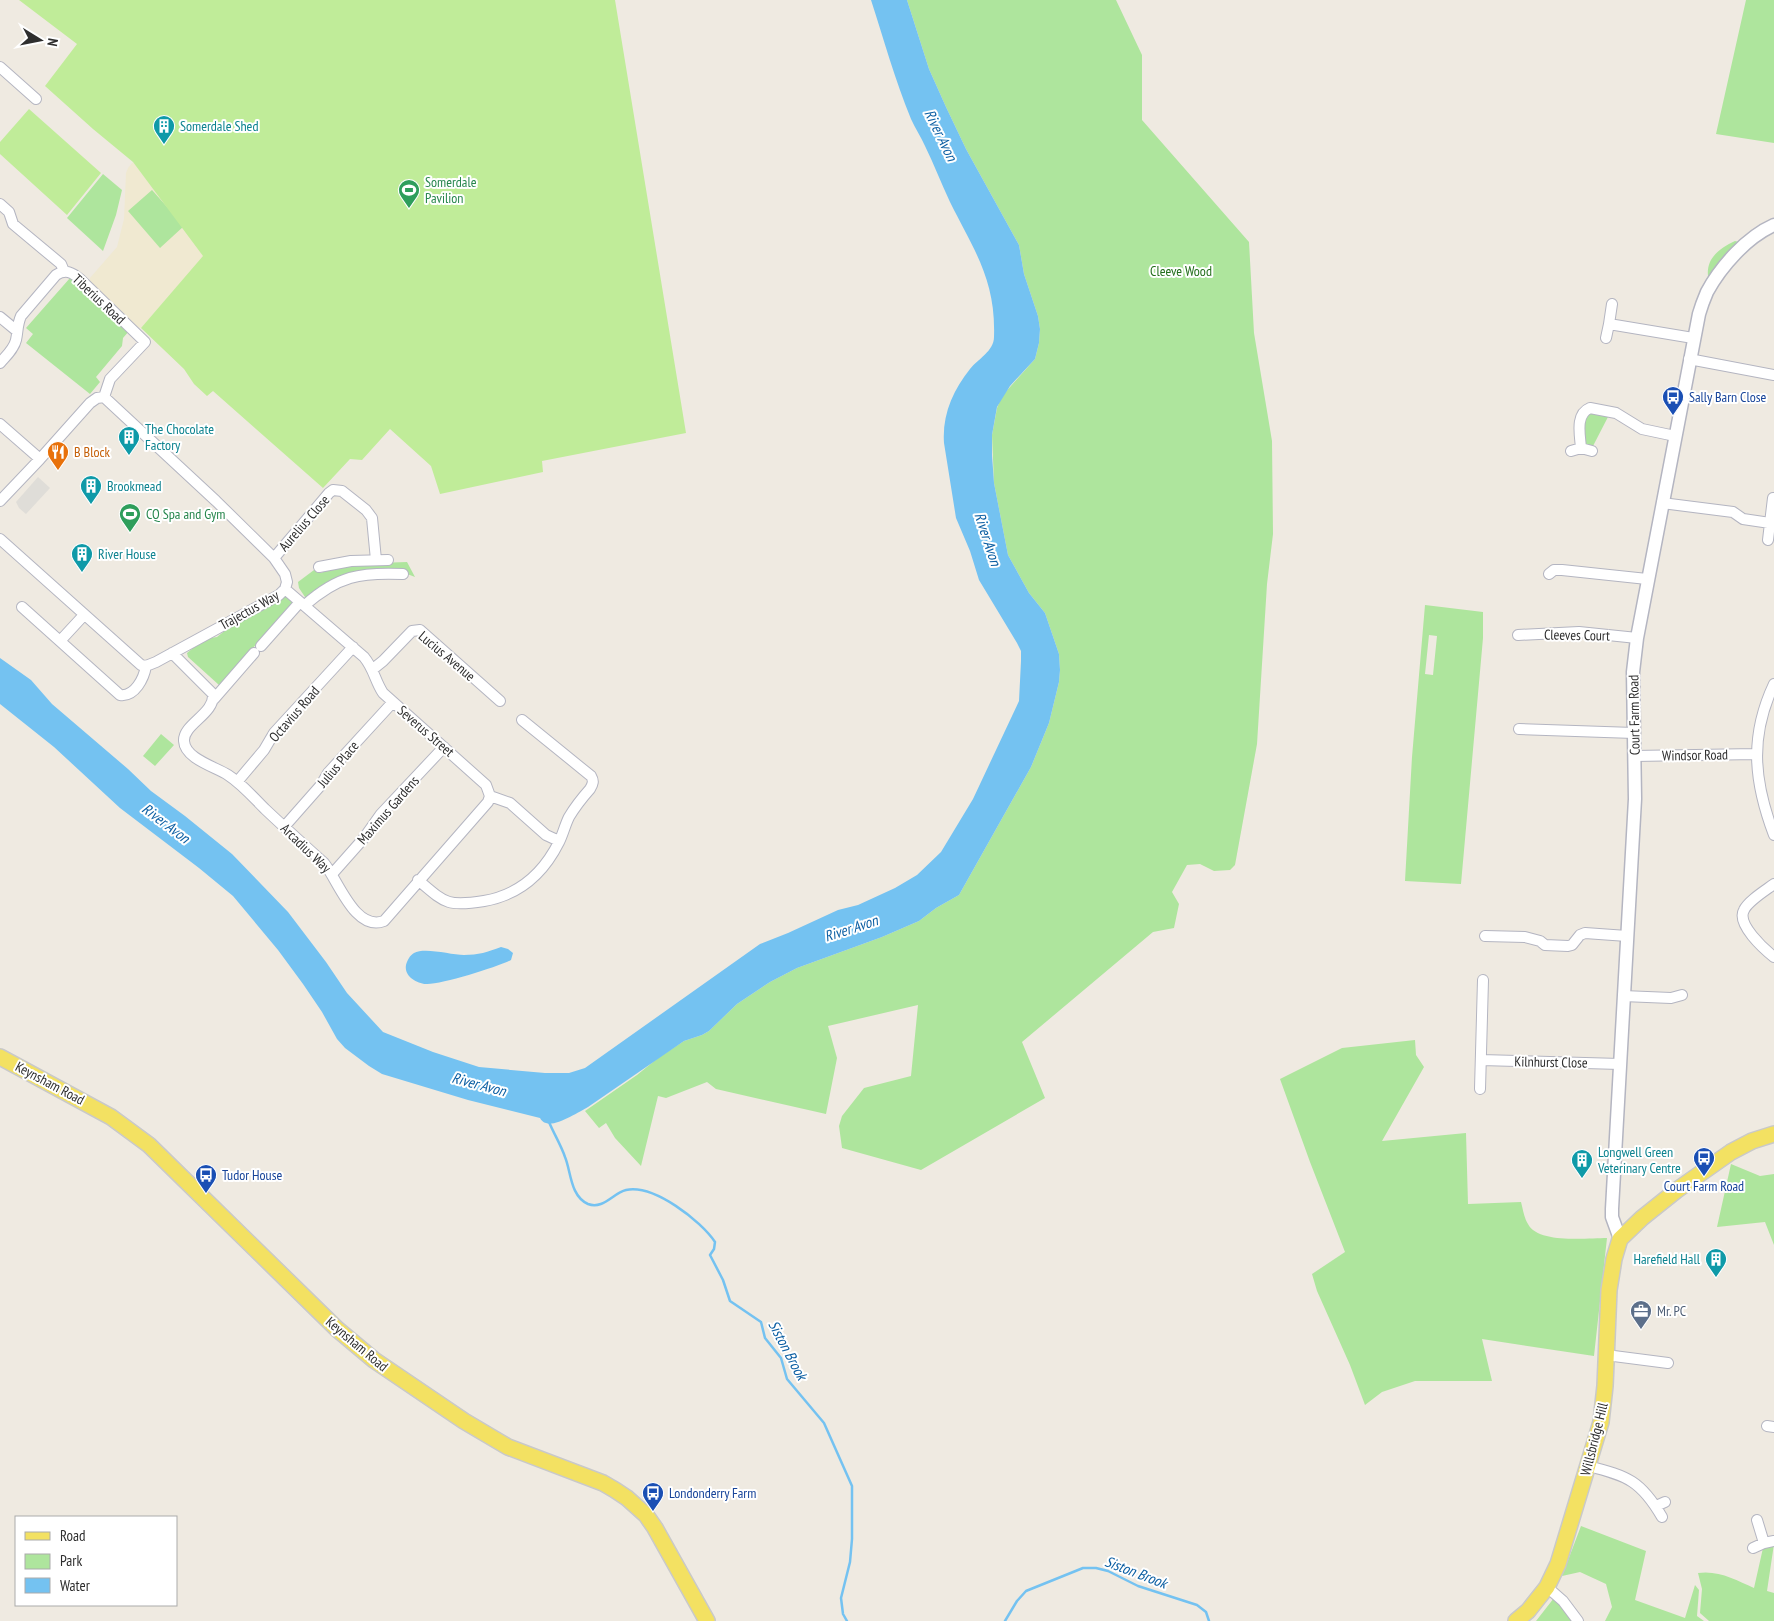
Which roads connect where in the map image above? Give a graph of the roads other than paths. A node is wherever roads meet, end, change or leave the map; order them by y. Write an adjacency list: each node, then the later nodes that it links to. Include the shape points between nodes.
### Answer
1 (0, 67): 2 (street)
2 (36, 99)
3 (0, 204): 5 (street, via 9,212 14,224 61,264)
4 (1774, 225): 11 (street, Court Farm Road, via 1742,247 1723,268 1707,292)
5 (64, 271): 9 (street, Tiberius Road, via 56,275 21,316); 15 (street, Tiberius Road, via 75,274 145,342 110,379)
6 (1612, 304): 8 (street)
7 (0, 317): 9 (street)
8 (1609, 324): 10 (street); 11 (street)
9 (17, 331): 13 (street, Tiberius Road, via 14,347)
10 (1606, 338)
11 (1693, 338): 12 (street, Court Farm Road)
12 (1689, 359): 14 (street); 17 (street, Court Farm Road)
13 (0, 363)
14 (1774, 374)
15 (104, 397): 19 (street, via 90,403); 26 (street, Trajectus Way)
16 (0, 424): 19 (street)
17 (1674, 436): 18 (street, via 1642,429 1616,413 1590,408 1580,418 1576,450); 22 (street, Court Farm Road)
18 (1592, 450)
19 (40, 459): 21 (street)
20 (1773, 498): 23 (street)
21 (0, 501)
22 (1662, 503): 23 (street, via 1733,512 1743,519); 32 (street, Court Farm Road)
23 (1770, 523): 25 (street)
24 (0, 539): 36 (street)
25 (1768, 540)
26 (274, 558): 27 (street, Aurelius Close, via 329,492 338,490 372,518); 33 (street, Trajectus Way, via 285,574)
27 (376, 560): 28 (street); 29 (street)
28 (388, 560)
29 (319, 567)
30 (403, 574): 34 (street, via 371,573 343,580)
31 (1548, 574): 32 (street, via 1562,570)
32 (1647, 579): 38 (street, Court Farm Road)
33 (285, 589): 34 (street, Severus Street); 41 (street, Trajectus Way)
34 (302, 603): 40 (street, Severus Street); 45 (street, Arcadius Way)
35 (22, 607): 39 (street)
36 (84, 615): 39 (street); 42 (street, via 136,662)
37 (1518, 635): 38 (street, Cleeves Court, via 1579,632)
38 (1637, 638): 50 (street, Court Farm Road, via 1633,672)
39 (60, 641): 42 (street, via 120,695 132,692 143,679)
40 (353, 647): 43 (street, Severus Street); 54 (street, Octavius Road, via 274,733)
41 (172, 653): 42 (street, Trajectus Way); 45 (street, via 211,691)
42 (146, 666)
43 (373, 669): 46 (street, Lucius Avenue, via 412,631 420,630); 47 (street, Severus Street, via 382,693)
44 (1773, 689): 52 (street)
45 (214, 699): 54 (street, Arcadius Way, via 188,731 184,744 206,766)
46 (500, 701)
47 (393, 702): 51 (street, Severus Street); 57 (street, Julius Place)
48 (522, 720): 59 (street, via 593,780 570,816)
49 (1519, 729): 50 (street)
50 (1634, 733): 53 (street, Court Farm Road)
51 (444, 747): 55 (street, Severus Street, via 486,785); 60 (street, Maximus Gardens, via 381,814)
52 (1756, 754): 53 (street, Windsor Road); 56 (street, via 1758,784)
53 (1634, 756): 64 (street, Court Farm Road, via 1636,799)
54 (237, 782): 57 (street, Arcadius Way)
55 (490, 796): 59 (street, via 510,804 546,835); 61 (street, Arcadius Way)
56 (1770, 812): 58 (street)
57 (284, 827): 60 (street, Arcadius Way)
58 (1774, 835)
59 (559, 841): 61 (street, via 536,874 512,894 500,898 459,904 446,902)
60 (333, 873): 61 (street, Arcadius Way, via 349,904 371,923 377,924 384,921)
61 (418, 880)
62 (1774, 884): 65 (street, via 1742,913 1751,934)
63 (1485, 936): 64 (street, via 1525,937 1545,945 1568,946 1585,933)
64 (1626, 936): 68 (street, Court Farm Road)
65 (1772, 960)
66 (1483, 980): 70 (street)
67 (1682, 994): 68 (street, via 1673,1003)
68 (1623, 996): 71 (street, Court Farm Road)
69 (0, 1057): 83 (main road, Keynsham Road, via 111,1117 149,1144 338,1329 403,1381 508,1447 603,1483 627,1498 655,1528)
70 (1481, 1060): 71 (street, Kilnhurst Close); 72 (street)
71 (1620, 1064): 74 (street, Court Farm Road, via 1612,1217)
72 (1480, 1089)
73 (1774, 1134): 74 (main road, via 1731,1152 1642,1218)
74 (1620, 1239): 75 (main road, Willsbridge Hill, via 1611,1272)
75 (1606, 1355): 76 (street); 77 (main road, Willsbridge Hill, via 1603,1410)
76 (1668, 1363)
77 (1588, 1466): 78 (street, via 1641,1487 1660,1504); 82 (main road, Willsbridge Hill, via 1561,1556)
78 (1662, 1517)
79 (1757, 1520): 80 (street)
80 (1769, 1542): 81 (street)
81 (1753, 1548)
82 (1547, 1587): 84 (main road, Willsbridge Hill); 85 (street, via 1564,1601)
83 (707, 1621)
84 (1516, 1621)
85 (1578, 1621)

